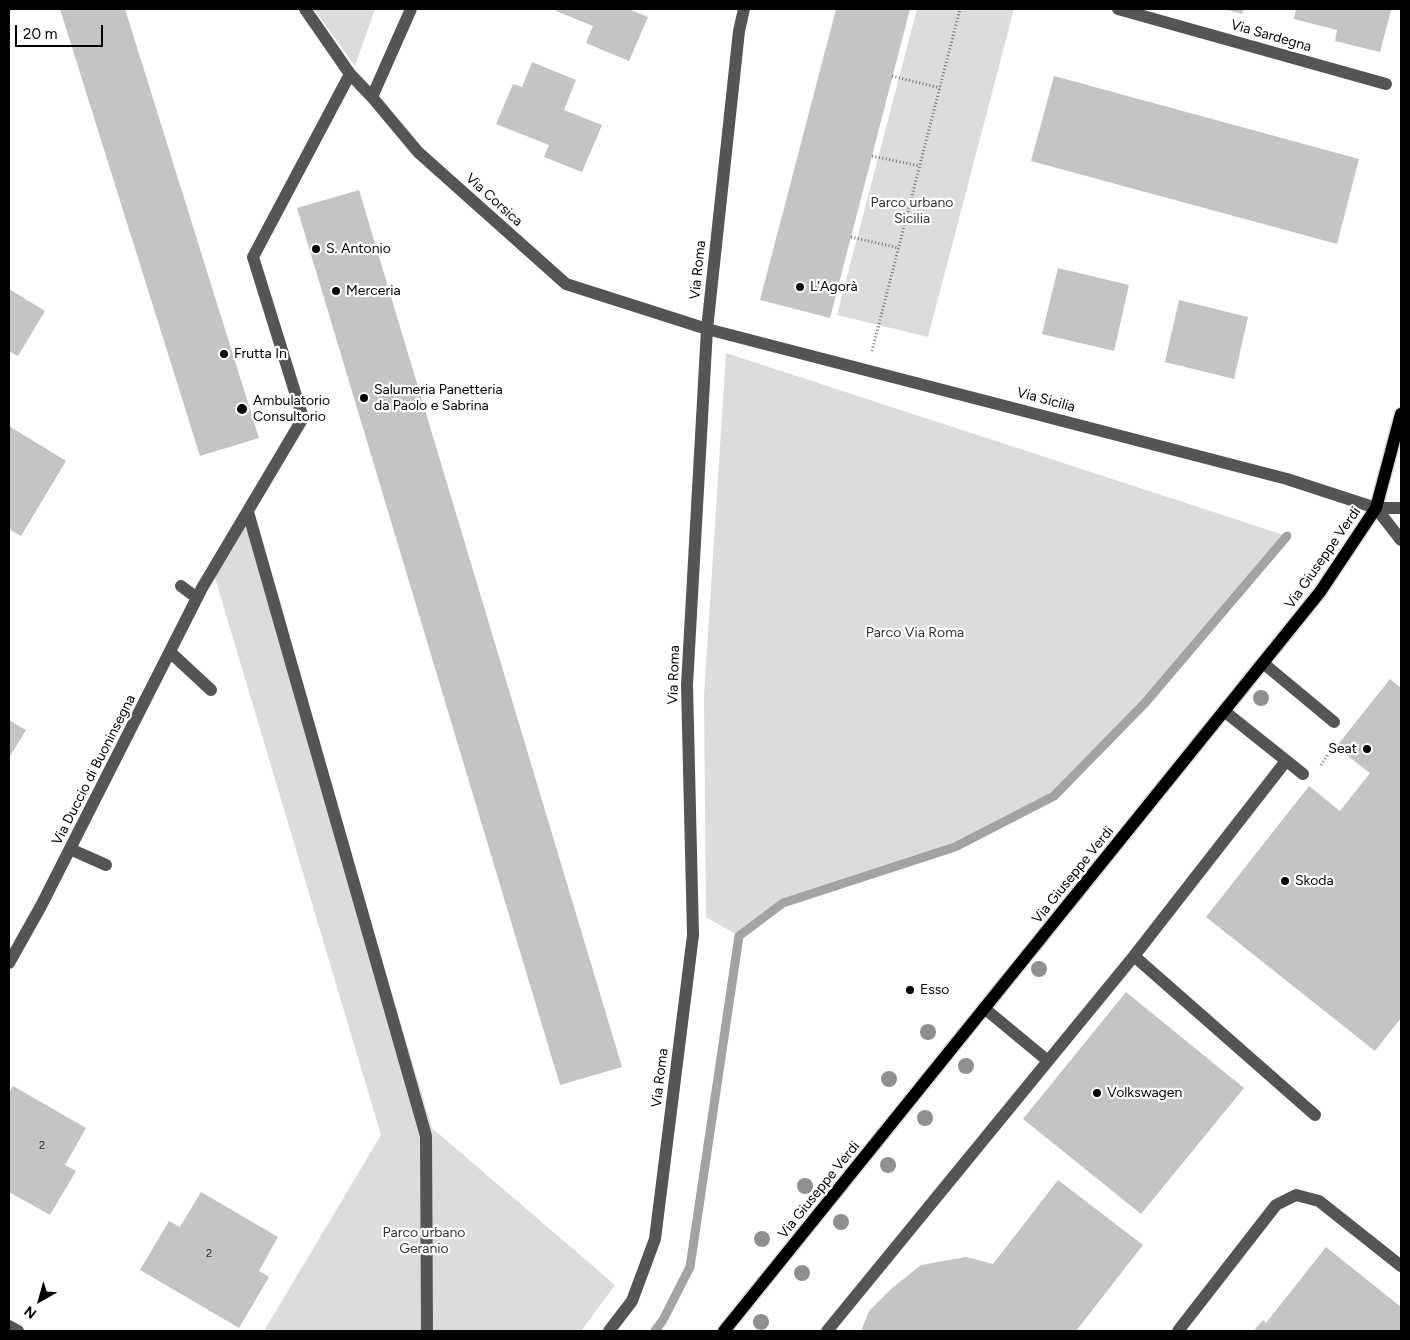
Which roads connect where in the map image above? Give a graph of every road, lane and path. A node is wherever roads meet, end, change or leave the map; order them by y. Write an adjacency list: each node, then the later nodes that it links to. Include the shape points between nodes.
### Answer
1 (305, 9): 6 (street, Via Corsica)
2 (411, 9): 10 (street)
3 (744, 9): 15 (street, Via Roma)
4 (960, 9): 9 (path)
5 (1118, 9): 8 (street, Via Sardegna)
6 (350, 74): 10 (street, Via Corsica); 20 (street, Via Duccio di Buoninsegna, via 253,257 303,418)
7 (892, 76): 9 (path)
8 (1386, 84)
9 (940, 88): 12 (path)
10 (372, 97): 15 (street, Via Corsica, via 418,152 566,284)
11 (872, 156): 12 (path)
12 (920, 166): 14 (path)
13 (851, 237): 14 (path)
14 (899, 248): 16 (path)
15 (707, 329): 16 (street, Via Sicilia); 42 (street, Via Roma, via 687,685 693,935 655,1239 632,1301)
16 (867, 369): 18 (street, Via Sicilia, via 1287,479)
17 (1401, 414): 18 (main road, Via Giuseppe Verdi)
18 (1376, 508): 19 (street, Via Sicilia); 21 (street); 25 (main road, Via Giuseppe Verdi, via 1320,592)
19 (1401, 508)
20 (248, 512): 23 (street, Via Duccio di Buoninsegna); 41 (street, via 426,1136)
21 (1401, 540)
22 (181, 586): 23 (street)
23 (200, 593): 24 (street, Via Duccio di Buoninsegna)
24 (170, 652): 26 (street); 31 (street, Via Duccio di Buoninsegna)
25 (1262, 664): 27 (main road, Via Giuseppe Verdi); 28 (street)
26 (211, 690)
27 (1224, 711): 29 (street); 35 (main road, Via Giuseppe Verdi)
28 (1334, 722): 30 (path, via 1338,738 1328,756 1318,770)
29 (1286, 761): 30 (street); 33 (street)
30 (1303, 774)
31 (70, 849): 32 (street); 34 (street, Via Duccio di Buoninsegna)
32 (106, 865)
33 (1134, 956): 36 (street); 37 (street)
34 (9, 963)
35 (984, 1008): 36 (street); 43 (main road, Via Giuseppe Verdi)
36 (1048, 1060): 44 (street)
37 (1315, 1116)
38 (1401, 1266): 45 (street, via 1319,1201 1296,1196 1276,1205)
39 (9, 1326): 40 (street)
40 (18, 1331)
41 (427, 1331)
42 (609, 1331)
43 (724, 1331)
44 (827, 1331)
45 (1178, 1331)

